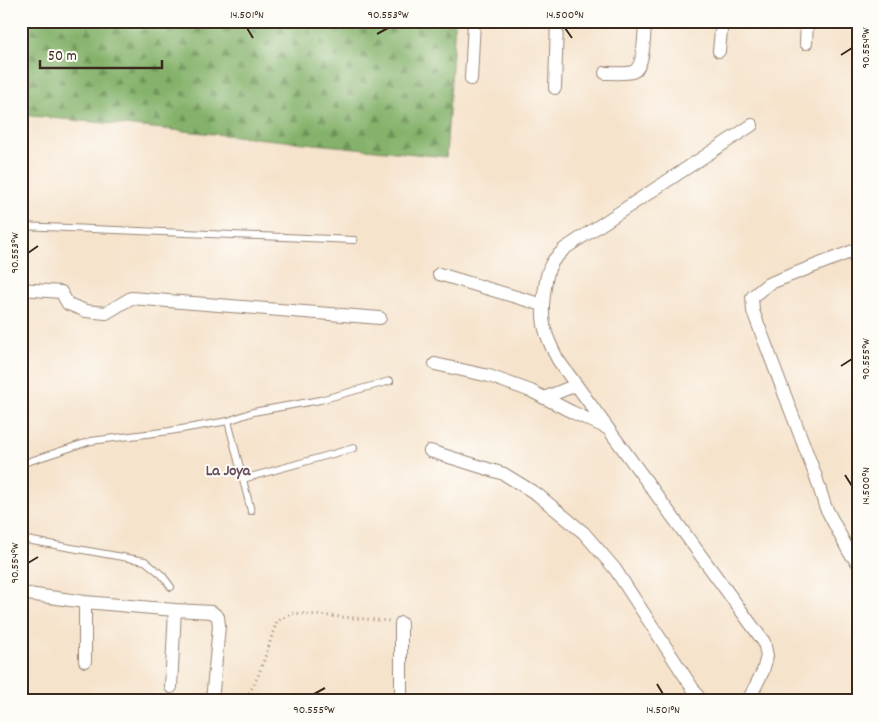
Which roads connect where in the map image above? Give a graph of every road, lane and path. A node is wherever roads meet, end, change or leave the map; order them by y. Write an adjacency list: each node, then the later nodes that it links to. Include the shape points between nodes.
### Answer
1 (474, 21): 9 (street)
2 (558, 21): 10 (street)
3 (645, 21): 8 (street, via 641,63 637,69)
4 (722, 21): 7 (street)
5 (807, 21): 6 (street)
6 (806, 43)
7 (719, 51)
8 (605, 73)
9 (471, 79)
10 (555, 88)
11 (752, 124): 18 (street, via 564,249 552,262)
12 (21, 226): 13 (lane)
13 (354, 240)
14 (856, 250): 15 (street); 32 (street, via 768,284 752,297 753,311 825,506)
15 (858, 266)
16 (440, 274): 18 (street)
17 (21, 289): 19 (street, via 61,292 68,304 86,311 106,313 130,298)
18 (543, 305): 22 (street, via 548,342)
19 (380, 318)
20 (435, 364): 23 (street, via 489,376)
21 (390, 381): 24 (lane, via 320,400 252,412)
22 (576, 385): 23 (street); 25 (street)
23 (544, 398): 25 (street)
24 (228, 421): 28 (lane, via 92,441); 29 (lane)
25 (609, 429): 45 (street, via 764,642 767,656)
26 (354, 448): 29 (lane)
27 (430, 451): 44 (street, via 504,474 538,495 584,533 615,569)
28 (21, 464)
29 (243, 479): 30 (lane)
30 (251, 510)
31 (21, 539): 33 (lane, via 145,561)
32 (858, 563)
33 (171, 587)
34 (21, 593): 35 (street)
35 (85, 602): 36 (street); 38 (street)
36 (175, 610): 39 (street); 41 (street, via 212,612 218,617)
37 (401, 622): 40 (street); 42 (path, via 294,613 277,621 262,665)
38 (84, 661)
39 (171, 687)
40 (401, 698): 43 (lane)
41 (212, 701)
42 (243, 701)
43 (317, 701)
44 (701, 701)
45 (748, 701)

